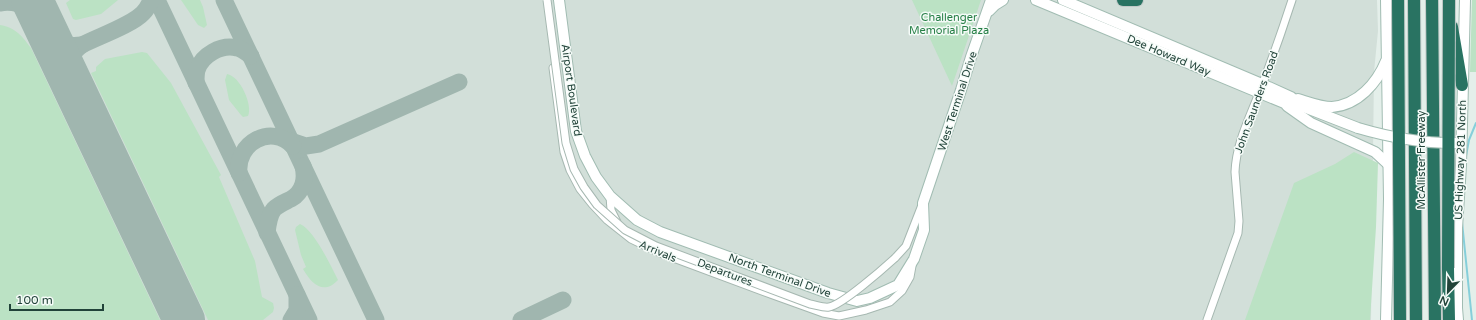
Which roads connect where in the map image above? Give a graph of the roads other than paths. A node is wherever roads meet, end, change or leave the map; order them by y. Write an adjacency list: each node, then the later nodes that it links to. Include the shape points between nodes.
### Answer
1 (545, 0): 28 (street, Departures, bridge, via 566,144 574,169 598,205 625,230 656,246 810,304 830,307 896,258 906,246); 29 (street, Arrivals, via 564,152 570,170 592,204)
2 (559, 0): 26 (main road, Airport Boulevard, via 577,137)
3 (985, 0): 18 (main road)
4 (991, 0): 18 (main road, West Terminal Drive)
5 (1003, 0): 18 (main road)
6 (1063, 0): 17 (main road, Dee Howard Way)
7 (1123, 0): 8 (highway)
8 (1137, 0)
9 (1292, 0): 22 (street, John Saunders Road)
10 (1386, 0): 20 (main road)
11 (1398, 0): 34 (highway, bridge)
12 (1414, 0): 35 (highway, McAllister Freeway)
13 (1432, 0): 36 (highway, McAllister Freeway)
14 (1448, 0): 21 (highway); 37 (highway, bridge)
15 (1464, 0): 21 (main road, US Highway 281 North)
16 (1040, 2): 17 (main road, via 1047,0 1075,10); 19 (main road, Dee Howard Way)
17 (1091, 12): 19 (main road, Dee Howard Way)
18 (986, 14): 28 (main road, West Terminal Drive)
19 (1150, 42): 22 (main road, Dee Howard Way)
20 (1388, 57): 23 (main road, via 1372,86 1346,104 1330,107); 25 (main road)
21 (1462, 85): 24 (main road, US Highway 281 North)
22 (1261, 88): 23 (main road, Dee Howard Way); 32 (street, John Saunders Road, via 1240,142 1235,164 1238,234)
23 (1287, 100): 24 (main road, Dee Howard Way, bridge, via 1385,136 1429,143); 25 (main road, via 1311,123 1375,152)
24 (1461, 143): 31 (main road, US Highway 281 North, via 1457,228)
25 (1388, 165): 33 (main road)
26 (596, 177): 27 (main road, North Terminal Drive)
27 (610, 196): 29 (street, via 611,210 617,223); 30 (main road, North Terminal Drive, via 637,220 660,232 828,293 857,300 870,298 898,285)
28 (923, 203): 30 (main road, North Terminal Drive, via 924,230)
29 (631, 239): 30 (street, Arrivals, via 660,253 773,295 839,316 890,302 902,291 910,276)
30 (914, 259)
31 (1457, 316)
32 (1207, 320)
33 (1386, 320)
34 (1400, 320)
35 (1416, 320)
36 (1435, 320)
37 (1449, 320)

